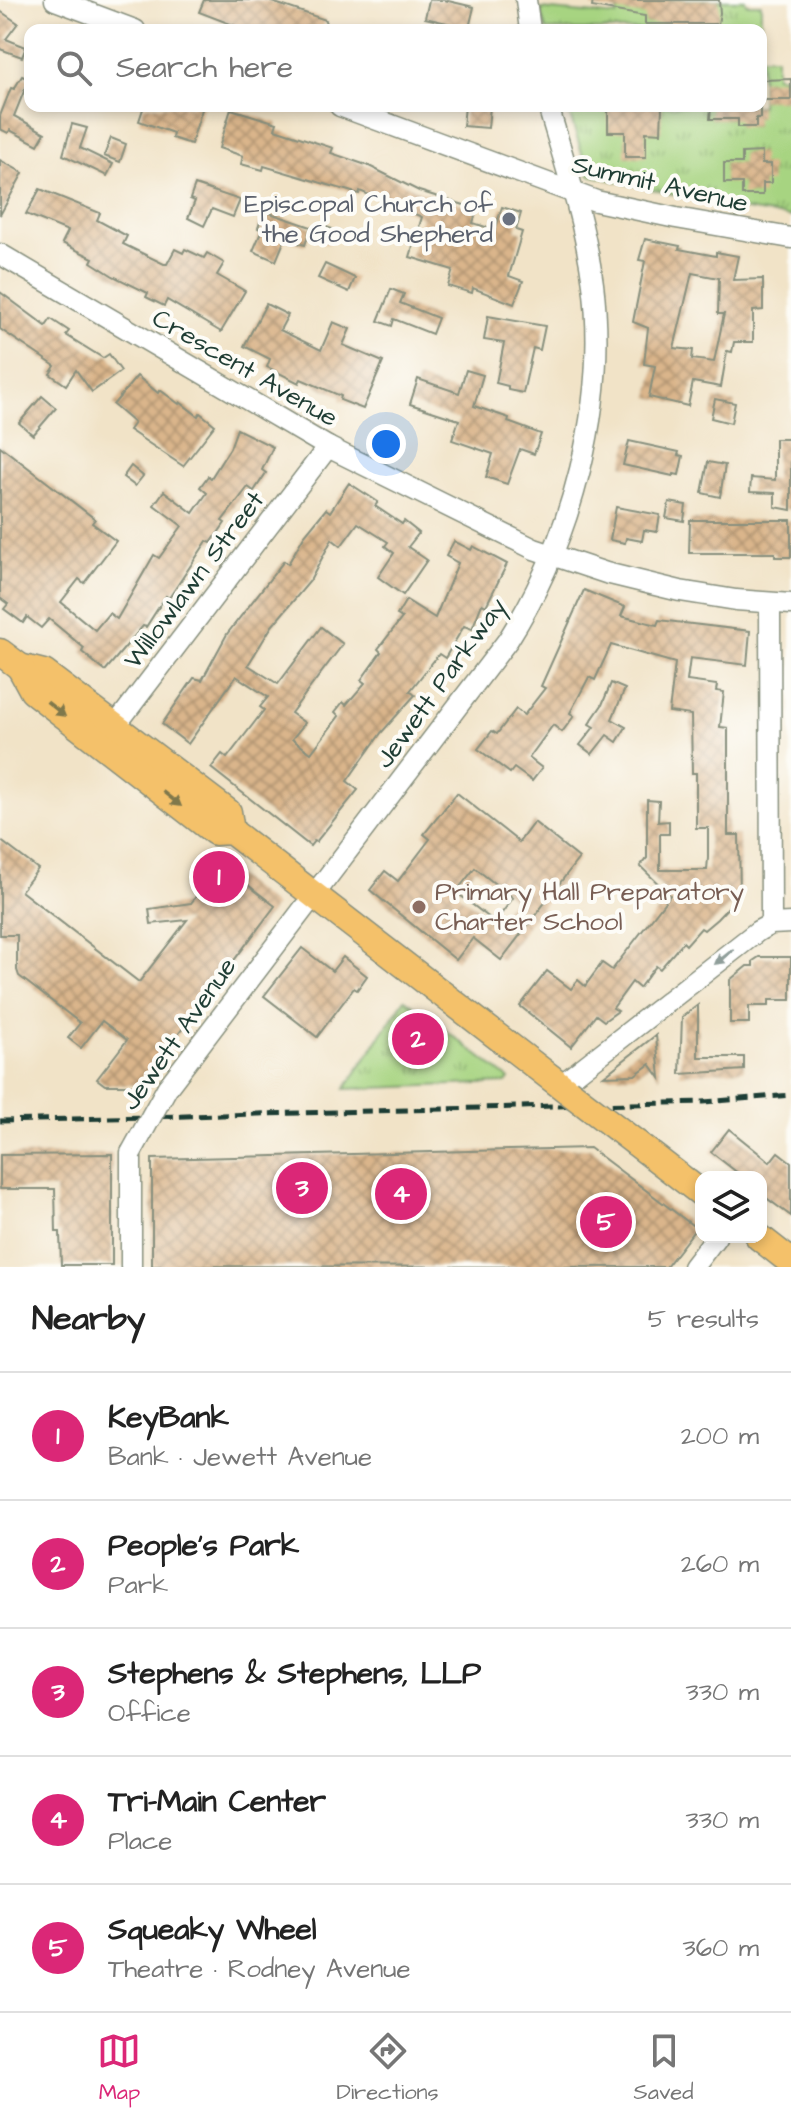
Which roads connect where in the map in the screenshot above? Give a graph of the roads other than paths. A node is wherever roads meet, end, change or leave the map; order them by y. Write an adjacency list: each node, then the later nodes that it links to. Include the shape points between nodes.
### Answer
1 (55, 0): 3 (street)
2 (526, 0): 4 (street)
3 (119, 24)
4 (529, 24)
5 (356, 112): 7 (street, Summit Avenue)
6 (550, 112): 7 (street, Jewett Parkway)
7 (574, 193): 8 (street, Summit Avenue); 11 (street, Jewett Parkway, via 593,285 596,346 583,448)
8 (791, 238)
9 (0, 254): 10 (street, Crescent Avenue)
10 (328, 447): 11 (street, Crescent Avenue); 14 (street, Willowlawn Street)
11 (550, 556): 12 (street, Crescent Avenue, via 680,591); 15 (street, Jewett Parkway, via 508,640)
12 (781, 604): 16 (street)
13 (10, 659): 14 (main road, via 33,691)
14 (108, 735): 15 (main road, via 215,832 231,831)
15 (314, 895): 17 (main road); 22 (street, Jewett Avenue, bridge, via 167,1088 131,1153)
16 (781, 924): 17 (street, one-way to 17, via 758,931)
17 (565, 1088): 18 (main road, bridge)
18 (695, 1188)
19 (711, 1243): 23 (street)
20 (767, 1243): 21 (main road)
21 (791, 1262)
22 (131, 1267)
23 (693, 1267)

